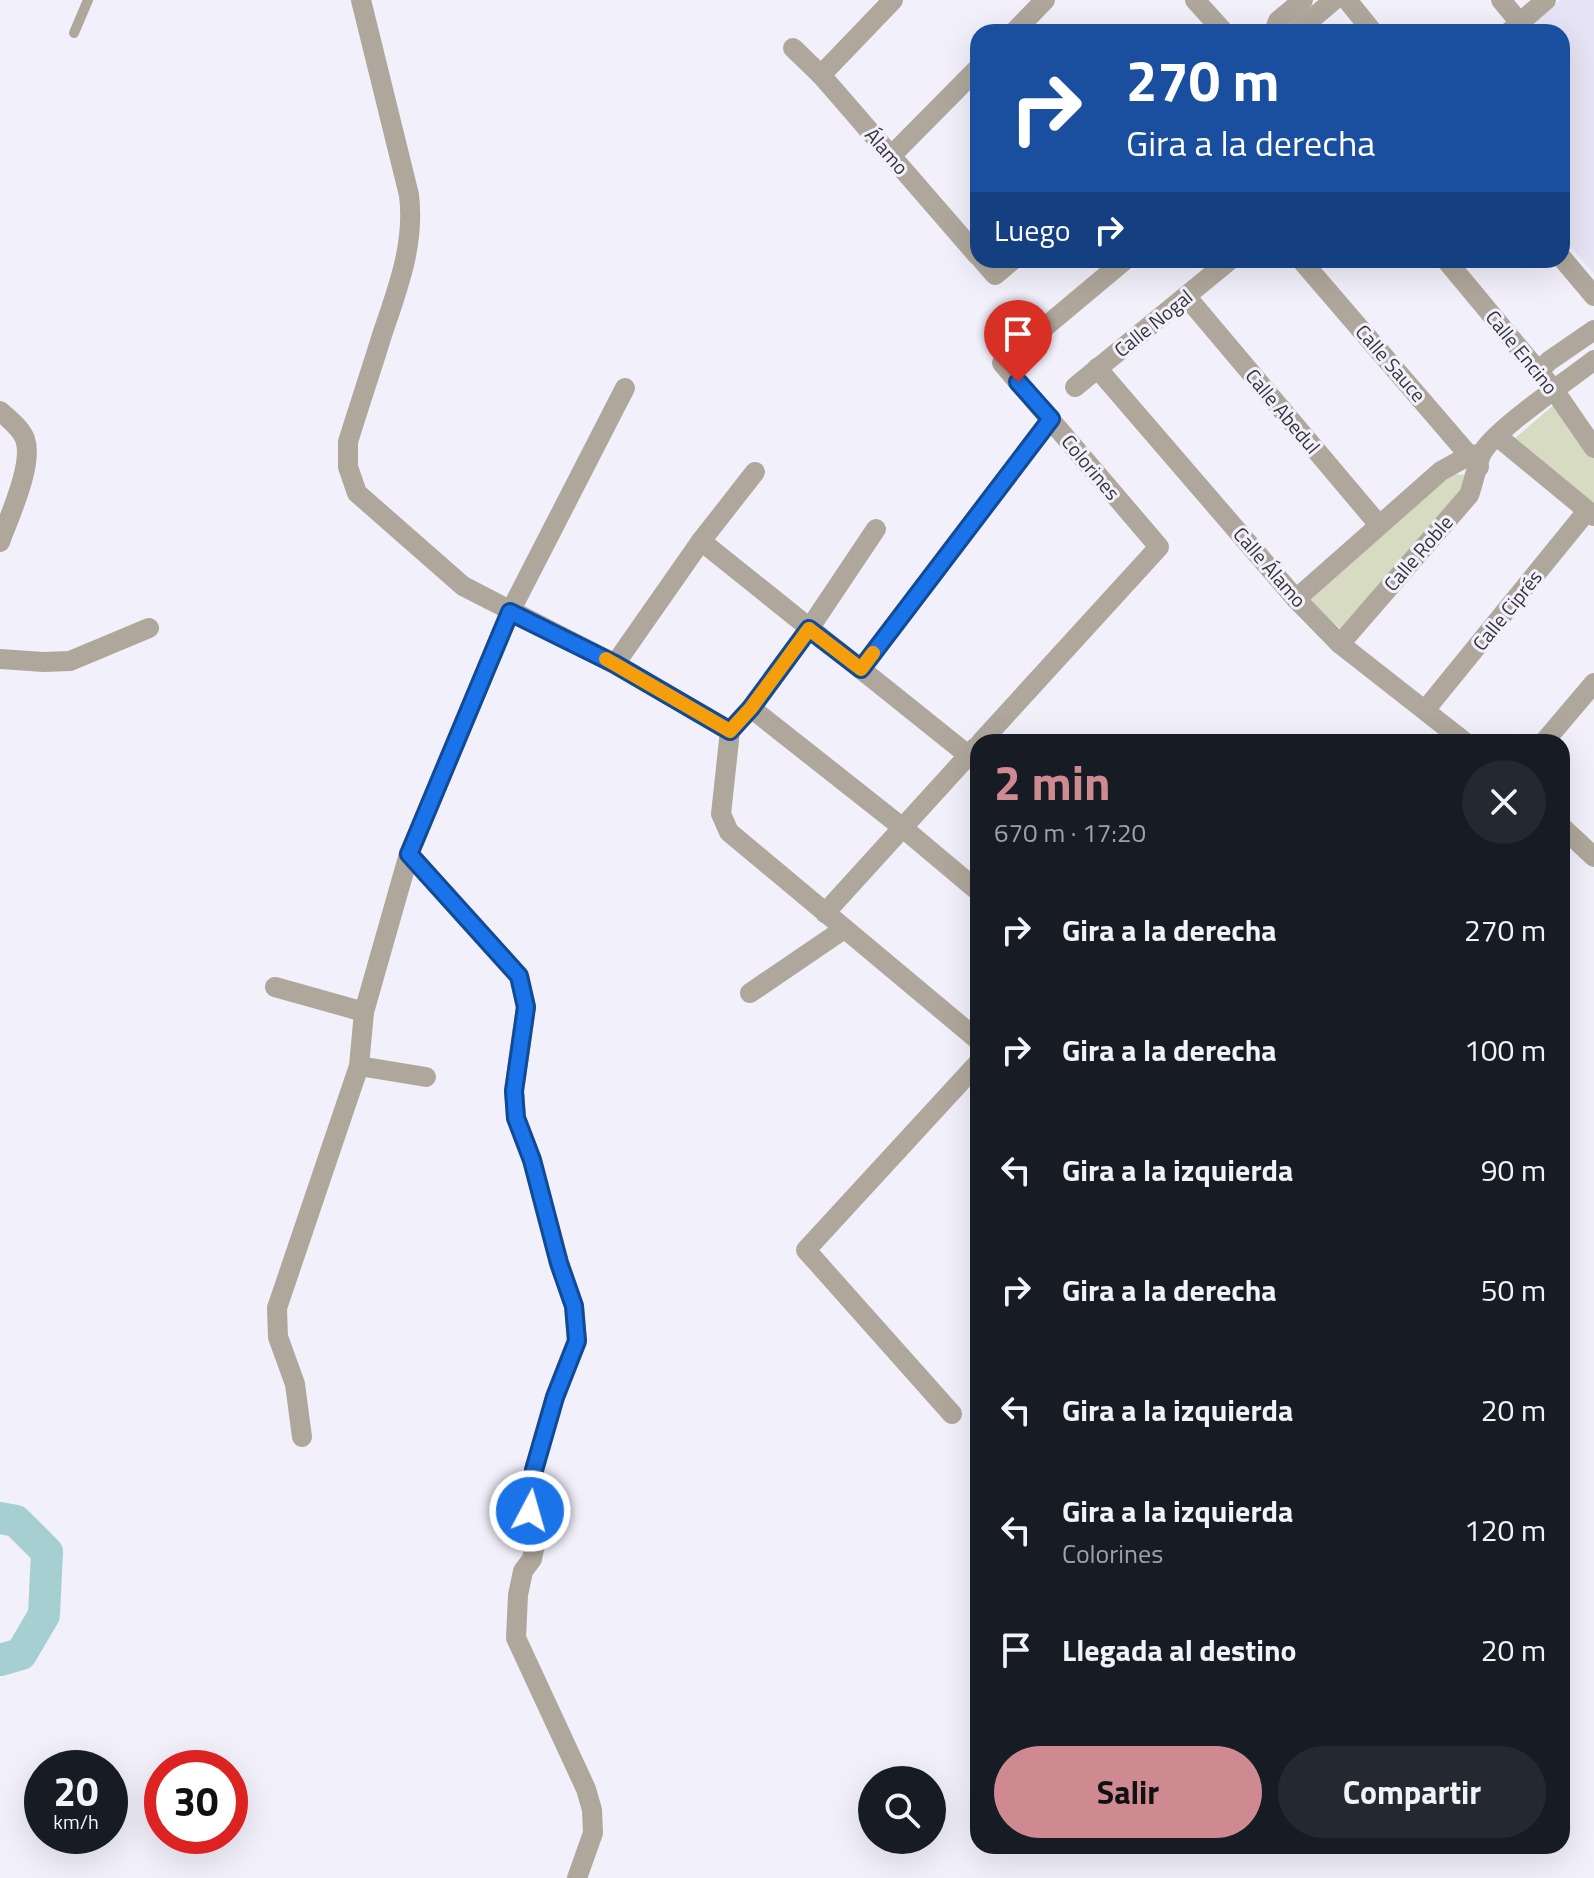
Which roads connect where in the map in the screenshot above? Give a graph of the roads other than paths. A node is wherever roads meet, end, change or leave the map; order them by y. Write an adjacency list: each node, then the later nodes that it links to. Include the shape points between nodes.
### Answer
1 (88, 0): 18 (lane)
2 (361, 0): 50 (street, via 412,219 399,286 348,442 348,467 357,493 463,586)
3 (893, 0): 20 (street)
4 (1045, 0): 11 (street)
5 (1195, 0): 12 (street)
6 (1303, 0): 13 (street)
7 (1334, 0): 14 (street)
8 (1347, 0): 15 (street)
9 (1501, 0): 16 (street)
10 (1546, 0): 17 (street)
11 (1022, 24)
12 (1217, 24)
13 (1277, 24)
14 (1306, 24)
15 (1366, 24)
16 (1513, 24)
17 (1518, 24)
18 (74, 33)
19 (793, 48): 20 (street, Álamo)
20 (821, 75): 22 (street, Álamo)
21 (970, 76): 22 (street)
22 (891, 156): 23 (street, Álamo)
23 (970, 247)
24 (1115, 268): 39 (street, Colorines, via 1002,363)
25 (1220, 268): 29 (street, Calle Nogal)
26 (1308, 268): 42 (street, Calle Sauce)
27 (1453, 268): 34 (street, Calle Encino)
28 (1570, 268): 30 (street)
29 (1186, 296): 33 (street, Calle Nogal); 45 (street, Calle Abedul)
30 (1594, 296)
31 (1594, 330): 34 (street)
32 (1594, 360): 37 (street, Calle Roble)
33 (1097, 368): 35 (street, Calle Nogal); 49 (street, Calle Álamo)
34 (1539, 371): 37 (street, Calle Encino)
35 (1075, 387)
36 (625, 388): 50 (street)
37 (1554, 390): 40 (street, Calle Roble); 41 (street, Calle Encino)
38 (0, 411): 48 (street, via 24,435 28,451)
39 (1051, 419): 56 (street); 61 (street, Colorines, via 1159,547)
40 (1497, 436): 42 (street, Calle Roble); 44 (street)
41 (1594, 448)
42 (1477, 459): 45 (street, Calle Roble, via 1441,471); 53 (street, Calle Roble, via 1469,495)
43 (755, 472): 47 (street)
44 (1590, 513): 59 (street, Calle Ciprés)
45 (1379, 525): 49 (street, Calle Roble)
46 (876, 529): 52 (street)
47 (701, 541): 52 (street); 55 (street)
48 (0, 542)
49 (1296, 599): 53 (street, Calle Álamo)
50 (510, 612): 55 (street); 68 (street)
51 (149, 628): 54 (street, via 70,661)
52 (809, 629): 56 (street); 58 (street)
53 (1340, 644): 59 (street, Calle Álamo)
54 (0, 659)
55 (615, 664): 60 (street)
56 (861, 669): 64 (street)
57 (1594, 683): 63 (street)
58 (751, 708): 60 (street); 66 (street)
59 (1426, 709): 62 (street, Calle Álamo)
60 (730, 731): 71 (street, via 721,814 729,832)
61 (991, 734)
62 (1456, 734)
63 (1551, 734)
64 (970, 747)
65 (970, 757): 66 (street)
66 (903, 828): 70 (street); 71 (street)
67 (1570, 834): 69 (street)
68 (409, 854): 75 (street); 82 (street, via 519,976 526,1007 514,1091 516,1118 574,1306 577,1341 534,1470 530,1511 537,1534 518,1595 516,1638 589,1799 593,1833)
69 (1594, 857)
70 (970, 884)
71 (825, 913): 72 (street)
72 (844, 929): 74 (street); 76 (street)
73 (275, 987): 75 (street)
74 (750, 993)
75 (364, 1012): 77 (street)
76 (970, 1033)
77 (359, 1066): 79 (street); 81 (street, via 277,1308 278,1337 295,1384)
78 (970, 1072): 80 (street, via 806,1250)
79 (426, 1077)
80 (952, 1414)
81 (302, 1437)
82 (577, 1878)

